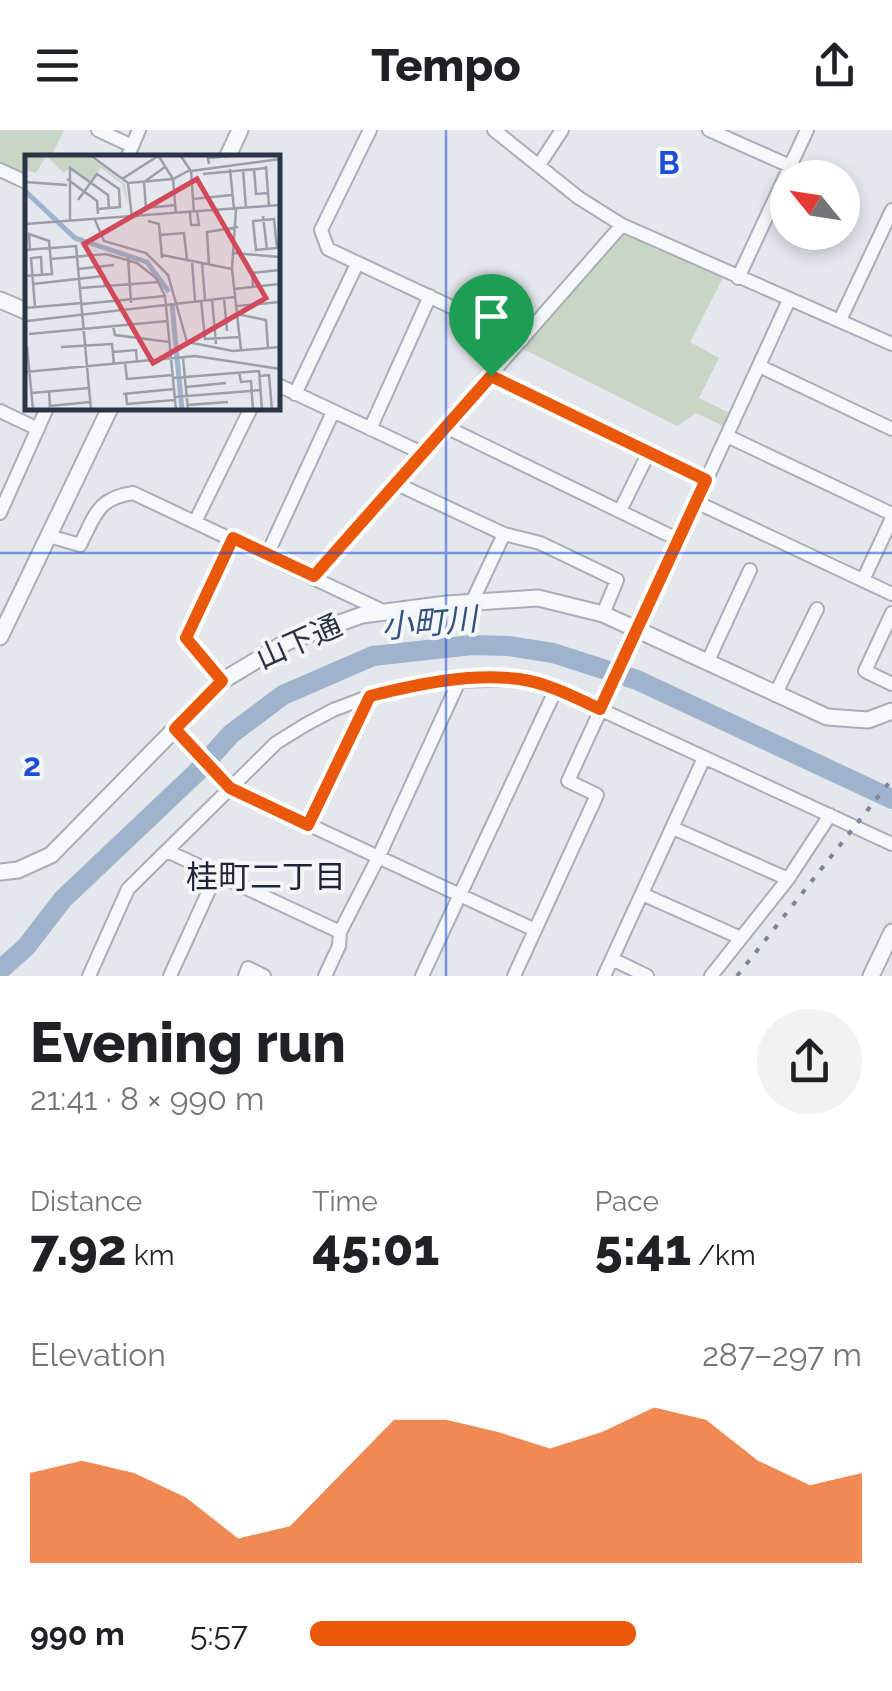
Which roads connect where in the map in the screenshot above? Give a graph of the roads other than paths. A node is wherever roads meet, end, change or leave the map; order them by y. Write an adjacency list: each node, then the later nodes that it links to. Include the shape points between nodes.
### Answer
1 (98, 130): 9 (street)
2 (139, 130): 9 (street)
3 (240, 130): 10 (street)
4 (370, 130): 19 (street, via 322,230 328,249)
5 (494, 130): 13 (street)
6 (562, 130): 13 (street)
7 (709, 130): 11 (street)
8 (807, 130): 12 (street)
9 (130, 152)
10 (229, 155)
11 (776, 160)
12 (793, 160)
13 (539, 165): 18 (street)
14 (0, 170): 15 (street)
15 (25, 181)
16 (770, 209): 20 (street)
17 (892, 210): 25 (street)
18 (622, 225): 20 (street); 26 (street)
19 (357, 264): 21 (street); 31 (street)
20 (738, 278): 23 (street)
21 (430, 296): 26 (street); 40 (street)
22 (0, 300): 24 (street)
23 (789, 300): 25 (street); 28 (street)
24 (25, 311)
25 (840, 320): 27 (street)
26 (522, 340): 29 (street)
27 (892, 344)
28 (759, 366): 39 (street); 41 (street)
29 (491, 376): 37 (street); 42 (street)
30 (280, 387): 31 (street)
31 (296, 394): 36 (street)
32 (47, 410): 38 (street)
33 (109, 410): 52 (street)
34 (249, 410): 50 (street)
35 (0, 411): 38 (street)
36 (333, 412): 40 (street); 55 (street)
37 (446, 426): 43 (street); 47 (street)
38 (38, 428): 48 (street)
39 (892, 429)
40 (370, 430): 43 (street)
41 (726, 436): 44 (street); 49 (street)
42 (649, 452): 44 (street); 47 (street)
43 (422, 453): 45 (street)
44 (706, 480): 46 (street)
45 (397, 484): 51 (street); 57 (street)
46 (696, 502): 54 (street); 58 (street)
47 (620, 511): 54 (street)
48 (0, 512)
49 (892, 516): 58 (street)
50 (196, 520): 52 (street, via 132,493 101,504 80,545); 53 (street)
51 (504, 534): 60 (street); 64 (street, via 540,543 617,580)
52 (48, 536): 65 (street)
53 (233, 538): 55 (street); 69 (street, via 186,638)
54 (679, 540): 66 (street)
55 (267, 555): 57 (street)
56 (750, 570): 67 (street)
57 (314, 576): 62 (street)
58 (863, 580): 59 (street)
59 (892, 594)
60 (472, 602): 62 (street, 山下通); 64 (street, 山下通, via 538,598)
61 (817, 608): 72 (street)
62 (385, 612): 69 (street, 山下通, via 302,636)
63 (892, 613): 70 (street, via 864,670)
64 (604, 614): 66 (street, 山下通)
65 (2, 628)
66 (638, 631): 67 (street, 山下通); 74 (street)
67 (707, 663): 72 (street, 山下通)
68 (460, 679): 71 (street, via 519,679); 73 (street); 84 (street)
69 (222, 681): 76 (street, 山下通)
70 (892, 684)
71 (556, 689): 74 (street); 89 (street)
72 (776, 695): 75 (street, 山下通, via 846,720)
73 (370, 696): 78 (street, via 276,743); 80 (street)
74 (600, 709): 77 (street); 90 (street, via 568,781 597,794)
75 (892, 710)
76 (180, 735): 78 (street); 85 (street, 山下通, via 51,855)
77 (704, 758): 79 (street); 81 (street)
78 (226, 783): 80 (street); 83 (street)
79 (830, 815): 82 (street); 87 (street)
80 (308, 825): 84 (street)
81 (673, 828): 87 (street); 88 (street)
82 (892, 844)
83 (166, 852): 86 (street); 95 (street, via 128,889)
84 (378, 858): 89 (street); 91 (street)
85 (0, 872)
86 (216, 876): 91 (street); 96 (street)
87 (788, 879): 93 (street)
88 (642, 894): 93 (street); 94 (street)
89 (460, 895): 90 (street); 100 (street)
90 (535, 930): 101 (street)
91 (340, 932): 99 (street)
92 (892, 932): 105 (street)
93 (741, 938): 104 (street)
94 (612, 960): 102 (street); 103 (street)
95 (89, 976)
96 (170, 976)
97 (244, 976): 98 (street, via 248,968)
98 (264, 976)
99 (325, 976)
100 (422, 976)
101 (514, 976)
102 (604, 976)
103 (647, 976)
104 (711, 976)
105 (872, 976)

